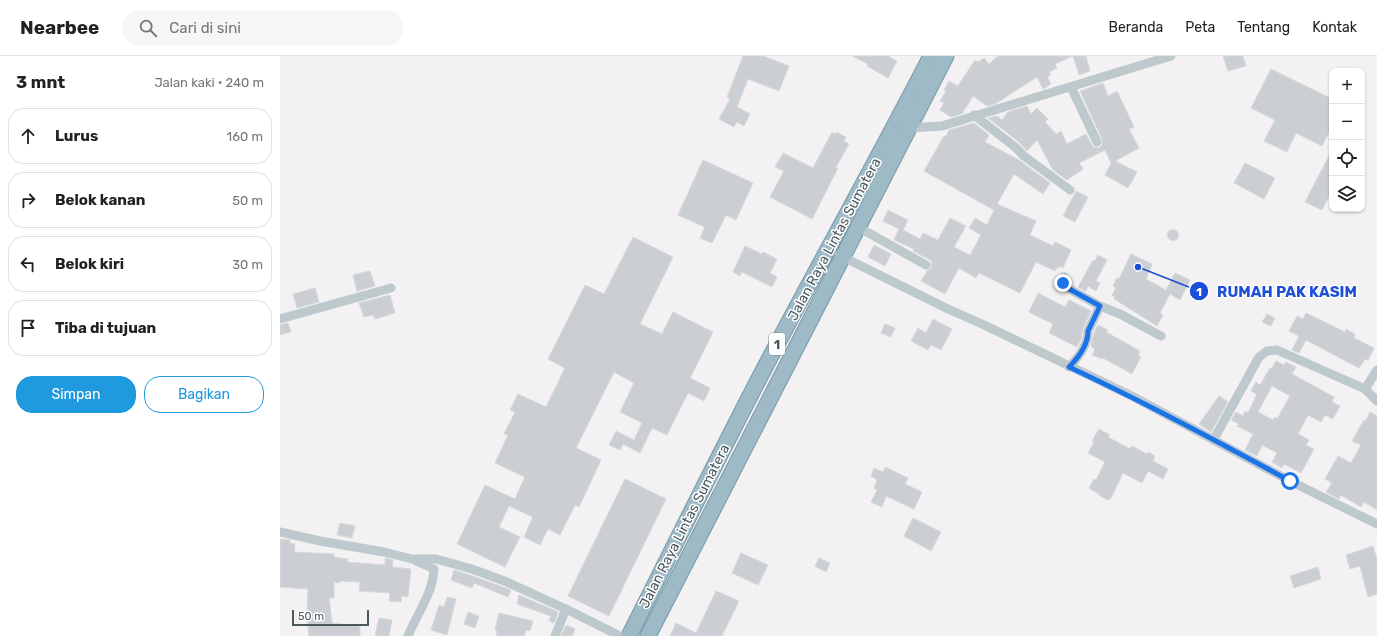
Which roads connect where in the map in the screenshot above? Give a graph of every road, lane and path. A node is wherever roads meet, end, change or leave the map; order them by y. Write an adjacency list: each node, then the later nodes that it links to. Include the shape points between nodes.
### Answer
1 (932, 56): 6 (highway, Jalan Raya Lintas Sumatera / 1)
2 (946, 56): 6 (highway, Jalan Raya Lintas Sumatera / 1)
3 (1171, 56): 4 (street)
4 (1071, 87): 5 (street); 7 (street)
5 (974, 115): 6 (street, via 942,126); 8 (street)
6 (903, 126): 9 (highway, Jalan Raya Lintas Sumatera / 1); 10 (highway, Jalan Raya Lintas Sumatera / 1)
7 (1097, 142)
8 (1070, 190)
9 (858, 227): 11 (highway, Jalan Raya Lintas Sumatera / 1); 12 (street)
10 (827, 249): 11 (street); 30 (highway, Jalan Raya Lintas Sumatera / 1)
11 (843, 257): 18 (street); 31 (highway, Jalan Raya Lintas Sumatera / 1)
12 (926, 265)
13 (1064, 277): 15 (street, via 1063,285)
14 (391, 288): 16 (street)
15 (1100, 306): 17 (street); 18 (street, via 1088,331 1084,347)
16 (280, 319)
17 (1160, 336)
18 (1069, 367): 22 (street, via 1132,396)
19 (1377, 370): 20 (street)
20 (1364, 389): 21 (street); 22 (street, via 1277,350 1267,351 1259,357)
21 (1377, 401)
22 (1214, 439): 23 (street, via 1290,481)
23 (1377, 524)
24 (280, 532): 25 (street)
25 (412, 559): 26 (street, via 436,559 472,569); 27 (street, via 434,568 426,601)
26 (566, 609): 28 (street); 29 (street)
27 (408, 636)
28 (555, 636)
29 (620, 636)
30 (629, 636)
31 (648, 636)

